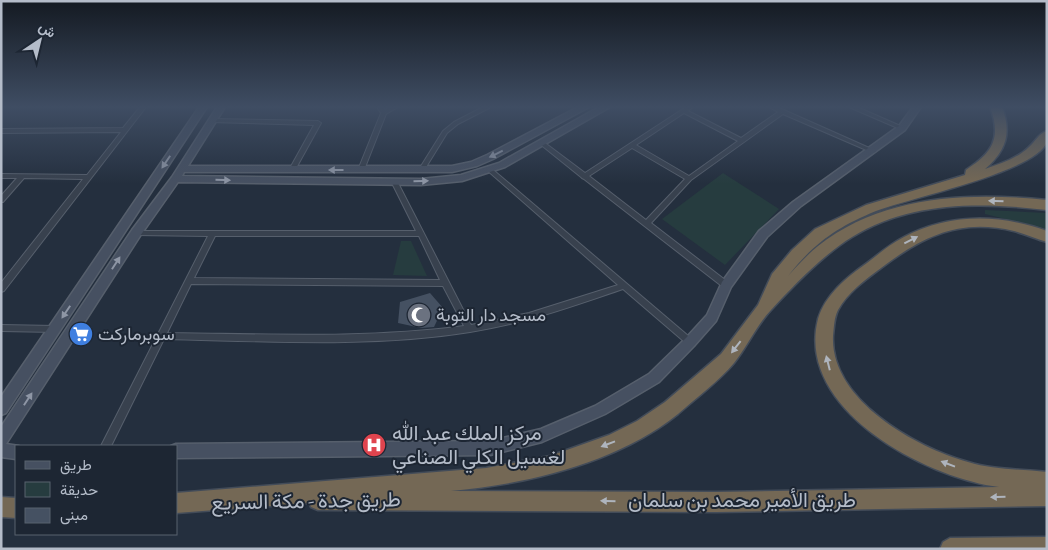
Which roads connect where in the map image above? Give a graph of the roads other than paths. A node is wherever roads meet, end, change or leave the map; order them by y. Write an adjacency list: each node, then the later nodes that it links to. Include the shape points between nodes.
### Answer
1 (122, 133): 27 (street)
2 (186, 133): 46 (street, one-way to 46)
3 (205, 133): 24 (street)
4 (313, 133): 20 (street)
5 (374, 133): 21 (street)
6 (445, 133): 23 (street)
7 (535, 133): 23 (street, one-way to 23, via 474,164)
8 (562, 133): 17 (street)
9 (651, 133): 18 (street)
10 (728, 133): 16 (street)
11 (753, 133): 16 (street)
12 (830, 133): 19 (street)
13 (896, 133): 19 (street)
14 (1002, 133): 31 (highway, via 1000,145 990,159)
15 (1047, 134): 31 (highway, via 1033,151 1007,166)
16 (742, 141): 29 (street)
17 (543, 144): 22 (street); 28 (street)
18 (632, 145): 28 (street); 29 (street)
19 (873, 151): 41 (street, via 797,204 763,234)
20 (292, 170): 21 (street, one-way to 20); 24 (street)
21 (361, 170): 23 (street)
22 (490, 170): 30 (street, one-way to 22, via 462,178); 42 (street)
23 (421, 171)
24 (178, 174): 30 (street, one-way to 30); 35 (street)
25 (1, 176): 26 (street)
26 (23, 176): 27 (street); 32 (street)
27 (89, 177): 43 (street)
28 (584, 177): 34 (street)
29 (689, 179): 34 (street)
30 (394, 181): 37 (street)
31 (948, 186): 44 (highway, via 871,208 820,233 777,278)
32 (1, 200)
33 (1046, 205): 44 (highway, one-way to 44, via 954,202 880,218 823,251)
34 (646, 224): 41 (street)
35 (136, 233): 36 (street); 51 (street, one-way to 35)
36 (213, 233): 37 (street); 39 (street)
37 (421, 234): 40 (street)
38 (1047, 237): 54 (highway, one-way to 38, via 971,473 916,451 879,428 847,399 829,369 824,343 826,319 838,297 856,278 908,241 963,222 991,222)
39 (189, 281): 40 (street); 48 (street)
40 (446, 283): 47 (street)
41 (726, 285): 49 (street, via 712,318)
42 (623, 286): 47 (street, via 538,315); 49 (street)
43 (1, 289)
44 (764, 308): 57 (highway, one-way to 57, via 727,359 671,408 636,431 550,465 486,478)
45 (1, 328): 46 (street)
46 (55, 329): 50 (street)
47 (469, 329): 48 (street, via 367,338)
48 (161, 336): 52 (street)
49 (690, 342): 53 (street, via 654,378 600,410 542,435 490,448)
50 (1, 409)
51 (1, 440)
52 (106, 445)
53 (178, 451)
54 (1047, 482)
55 (1047, 496): 56 (highway, طريق الأمير محمد بن سلمان, one-way to 56, via 716,502)
56 (437, 499): 57 (highway, طريق جدة - مكة السريع)
57 (213, 501): 58 (highway, طريق جدة - مكة السريع)
58 (178, 503)
59 (1, 507): 60 (highway)
60 (15, 508)
61 (1047, 548): 62 (highway)
62 (950, 549)

